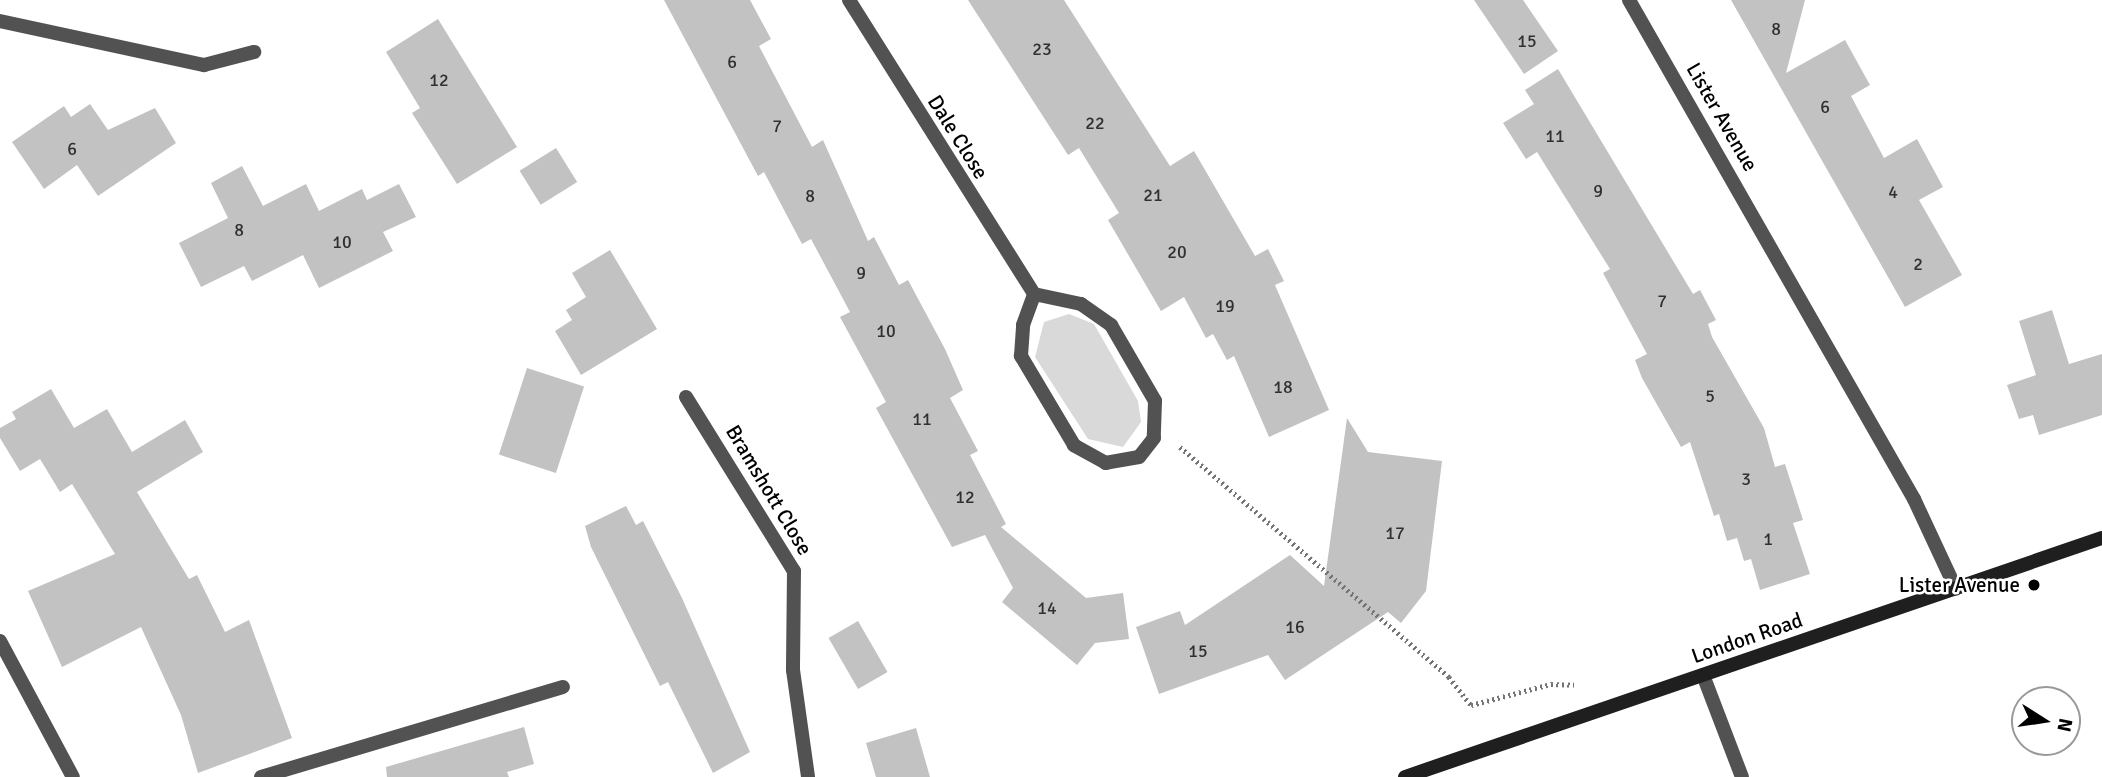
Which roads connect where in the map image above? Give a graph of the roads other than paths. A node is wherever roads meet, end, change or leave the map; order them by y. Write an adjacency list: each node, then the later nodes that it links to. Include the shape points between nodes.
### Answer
1 (849, 0): 5 (street, Dale Close)
2 (1629, 0): 8 (street, Lister Avenue, via 1851,386)
3 (0, 21): 4 (street, via 204,65)
4 (254, 52)
5 (1034, 294): 5 (street, via 1081,304 1111,325 1149,385 1157,413 1154,438 1139,457 1118,464 1085,456 1074,445 1021,356 1023,325)
6 (686, 397): 14 (street, Bramshott Close, via 794,571 793,670)
7 (2102, 538): 8 (main road, London Road)
8 (1956, 589): 10 (main road, London Road)
9 (0, 641): 12 (street)
10 (1703, 675): 15 (main road, London Road); 16 (street)
11 (563, 687): 13 (street)
12 (73, 777)
13 (261, 777)
14 (808, 777)
15 (1405, 777)
16 (1742, 777)

